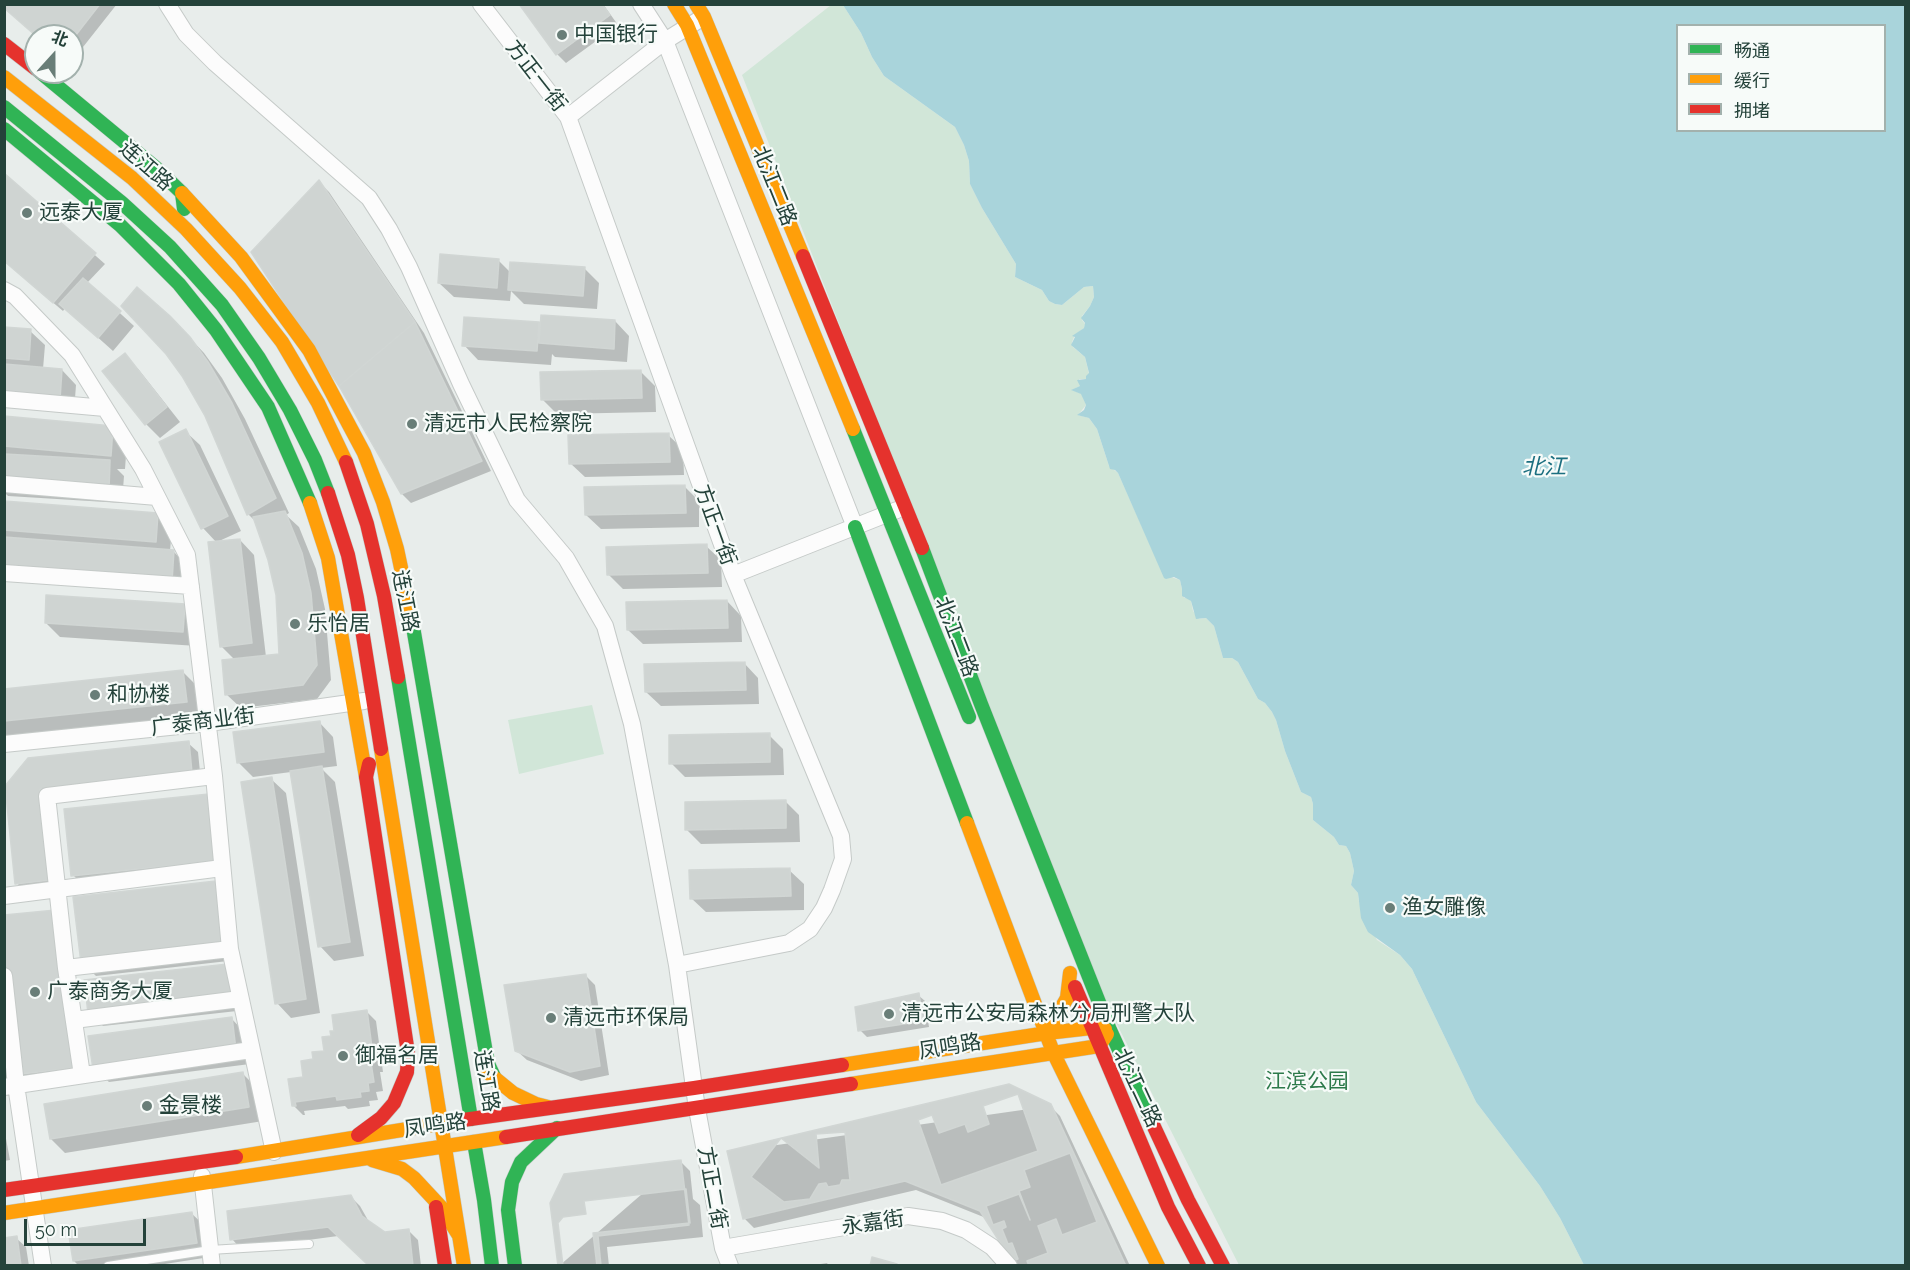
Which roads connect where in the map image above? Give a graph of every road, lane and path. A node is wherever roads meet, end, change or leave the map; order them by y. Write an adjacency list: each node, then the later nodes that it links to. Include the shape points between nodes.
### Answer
1 (167, 4): 41 (street, via 186,34 215,63 369,198 409,267 517,500 566,558 605,626 632,724)
2 (481, 4): 13 (street, 方正一街)
3 (641, 4): 7 (street)
4 (674, 4): 6 (main road, 北江二路)
5 (700, 11): 6 (street); 22 (main road, 北江二路)
6 (687, 25): 7 (street); 23 (main road, 北江二路)
7 (665, 41): 13 (street); 24 (street)
8 (4, 44): 9 (main road)
9 (24, 60)
10 (4, 77): 16 (main road, 连江路, via 132,178)
11 (54, 84): 15 (main road, 连江路)
12 (4, 107): 29 (main road, 连江路, via 122,202 170,247 222,305 259,358 290,410 332,502 357,598)
13 (568, 117): 26 (street, 方正一街)
14 (4, 129): 30 (main road, via 120,225 179,284 237,358 268,407 313,510 328,558)
15 (182, 193): 16 (main road); 54 (main road, 连江路, via 241,257 309,350 364,453 383,502 409,604 486,1053)
16 (186, 229): 28 (main road, 连江路, via 282,342 344,457 384,597)
17 (4, 290): 19 (street, via 15,296 72,355)
18 (4, 399): 19 (street)
19 (105, 408): 21 (street)
20 (4, 484): 21 (street)
21 (157, 497): 27 (street, via 187,555)
22 (906, 507): 23 (street); 47 (main road, 北江二路)
23 (888, 514): 24 (street); 33 (main road, 北江二路)
24 (855, 527): 26 (street); 48 (main road)
25 (4, 573): 27 (street)
26 (733, 574): 41 (street, 方正一街, via 837,823 843,859 824,909 810,929 789,943)
27 (191, 585): 31 (street)
28 (400, 696): 29 (street, 广泰商业街); 49 (main road, 连江路)
29 (373, 700): 30 (street, 广泰商业街); 32 (main road, 连江路)
30 (353, 702): 31 (street, 广泰商业街); 36 (main road)
31 (208, 723): 34 (street, 广泰商业街); 35 (street)
32 (378, 728): 36 (main road); 61 (main road, 连江路)
33 (975, 732)
34 (4, 744)
35 (214, 776): 37 (street); 38 (street, via 47,796)
36 (366, 777): 63 (main road, via 408,1053 407,1072 394,1103 381,1119)
37 (222, 868): 38 (street); 40 (street)
38 (56, 891): 39 (street); 42 (street)
39 (4, 896)
40 (230, 949): 42 (street); 44 (street)
41 (677, 965): 57 (street)
42 (66, 968): 45 (street)
43 (4, 976): 56 (street)
44 (240, 999): 45 (street); 51 (street)
45 (74, 1020): 53 (street)
46 (1091, 1029): 47 (main road, 凤鸣路); 48 (main road, 凤鸣路); 48 (main road, 北江二路, via 1068,967 1067,998); 50 (main road, 北江二路)
47 (1110, 1030): 50 (main road); 89 (main road, 北江二路, via 1188,1200)
48 (1047, 1033): 52 (main road); 57 (main road, 凤鸣路)
49 (457, 1034): 54 (main road); 60 (main road, 连江路)
50 (1099, 1046): 52 (main road, 凤鸣路); 55 (main road, 北江二路)
51 (251, 1050): 53 (street); 66 (street)
52 (1053, 1052): 55 (main road, via 1090,1065); 59 (main road, 凤鸣路); 87 (main road)
53 (82, 1075): 56 (street)
54 (496, 1080): 58 (main road, via 528,1101)
55 (1115, 1081): 88 (main road, 北江二路, via 1168,1207)
56 (10, 1086): 70 (street)
57 (694, 1088): 58 (main road, 凤鸣路); 59 (street, 方正二街)
58 (553, 1108): 60 (main road, 凤鸣路)
59 (697, 1109): 62 (main road, 凤鸣路); 77 (street, 方正二街)
60 (471, 1119): 61 (main road, 凤鸣路); 64 (main road, 连江路)
61 (441, 1123): 63 (main road, 凤鸣路); 65 (main road, 连江路)
62 (557, 1128): 64 (main road, 凤鸣路); 84 (main road, via 521,1162 512,1182 508,1210)
63 (354, 1138): 66 (main road, 凤鸣路)
64 (474, 1142): 65 (main road, 凤鸣路); 83 (main road, 连江路)
65 (445, 1146): 67 (main road, 凤鸣路); 75 (main road, 连江路)
66 (274, 1152): 68 (main road, 凤鸣路)
67 (364, 1158): 69 (main road, 凤鸣路); 72 (main road, via 402,1169)
68 (200, 1163): 69 (street); 70 (main road, 凤鸣路)
69 (203, 1184): 73 (main road, 凤鸣路); 78 (street)
70 (32, 1185): 71 (main road, 凤鸣路); 73 (street)
71 (4, 1190)
72 (435, 1199): 75 (main road); 81 (main road)
73 (35, 1208): 74 (main road, 凤鸣路); 79 (street)
74 (4, 1213)
75 (460, 1239): 82 (main road, 连江路)
76 (309, 1244): 78 (lane)
77 (723, 1248): 85 (street, 方正二街); 86 (street, 永嘉街, via 908,1216 942,1221 966,1230 992,1247)
78 (211, 1258): 80 (lane)
79 (43, 1266)
80 (108, 1266)
81 (445, 1266)
82 (464, 1266)
83 (492, 1266)
84 (515, 1266)
85 (730, 1266)
86 (1009, 1266)
87 (1158, 1266)
88 (1199, 1266)
89 (1223, 1266)

